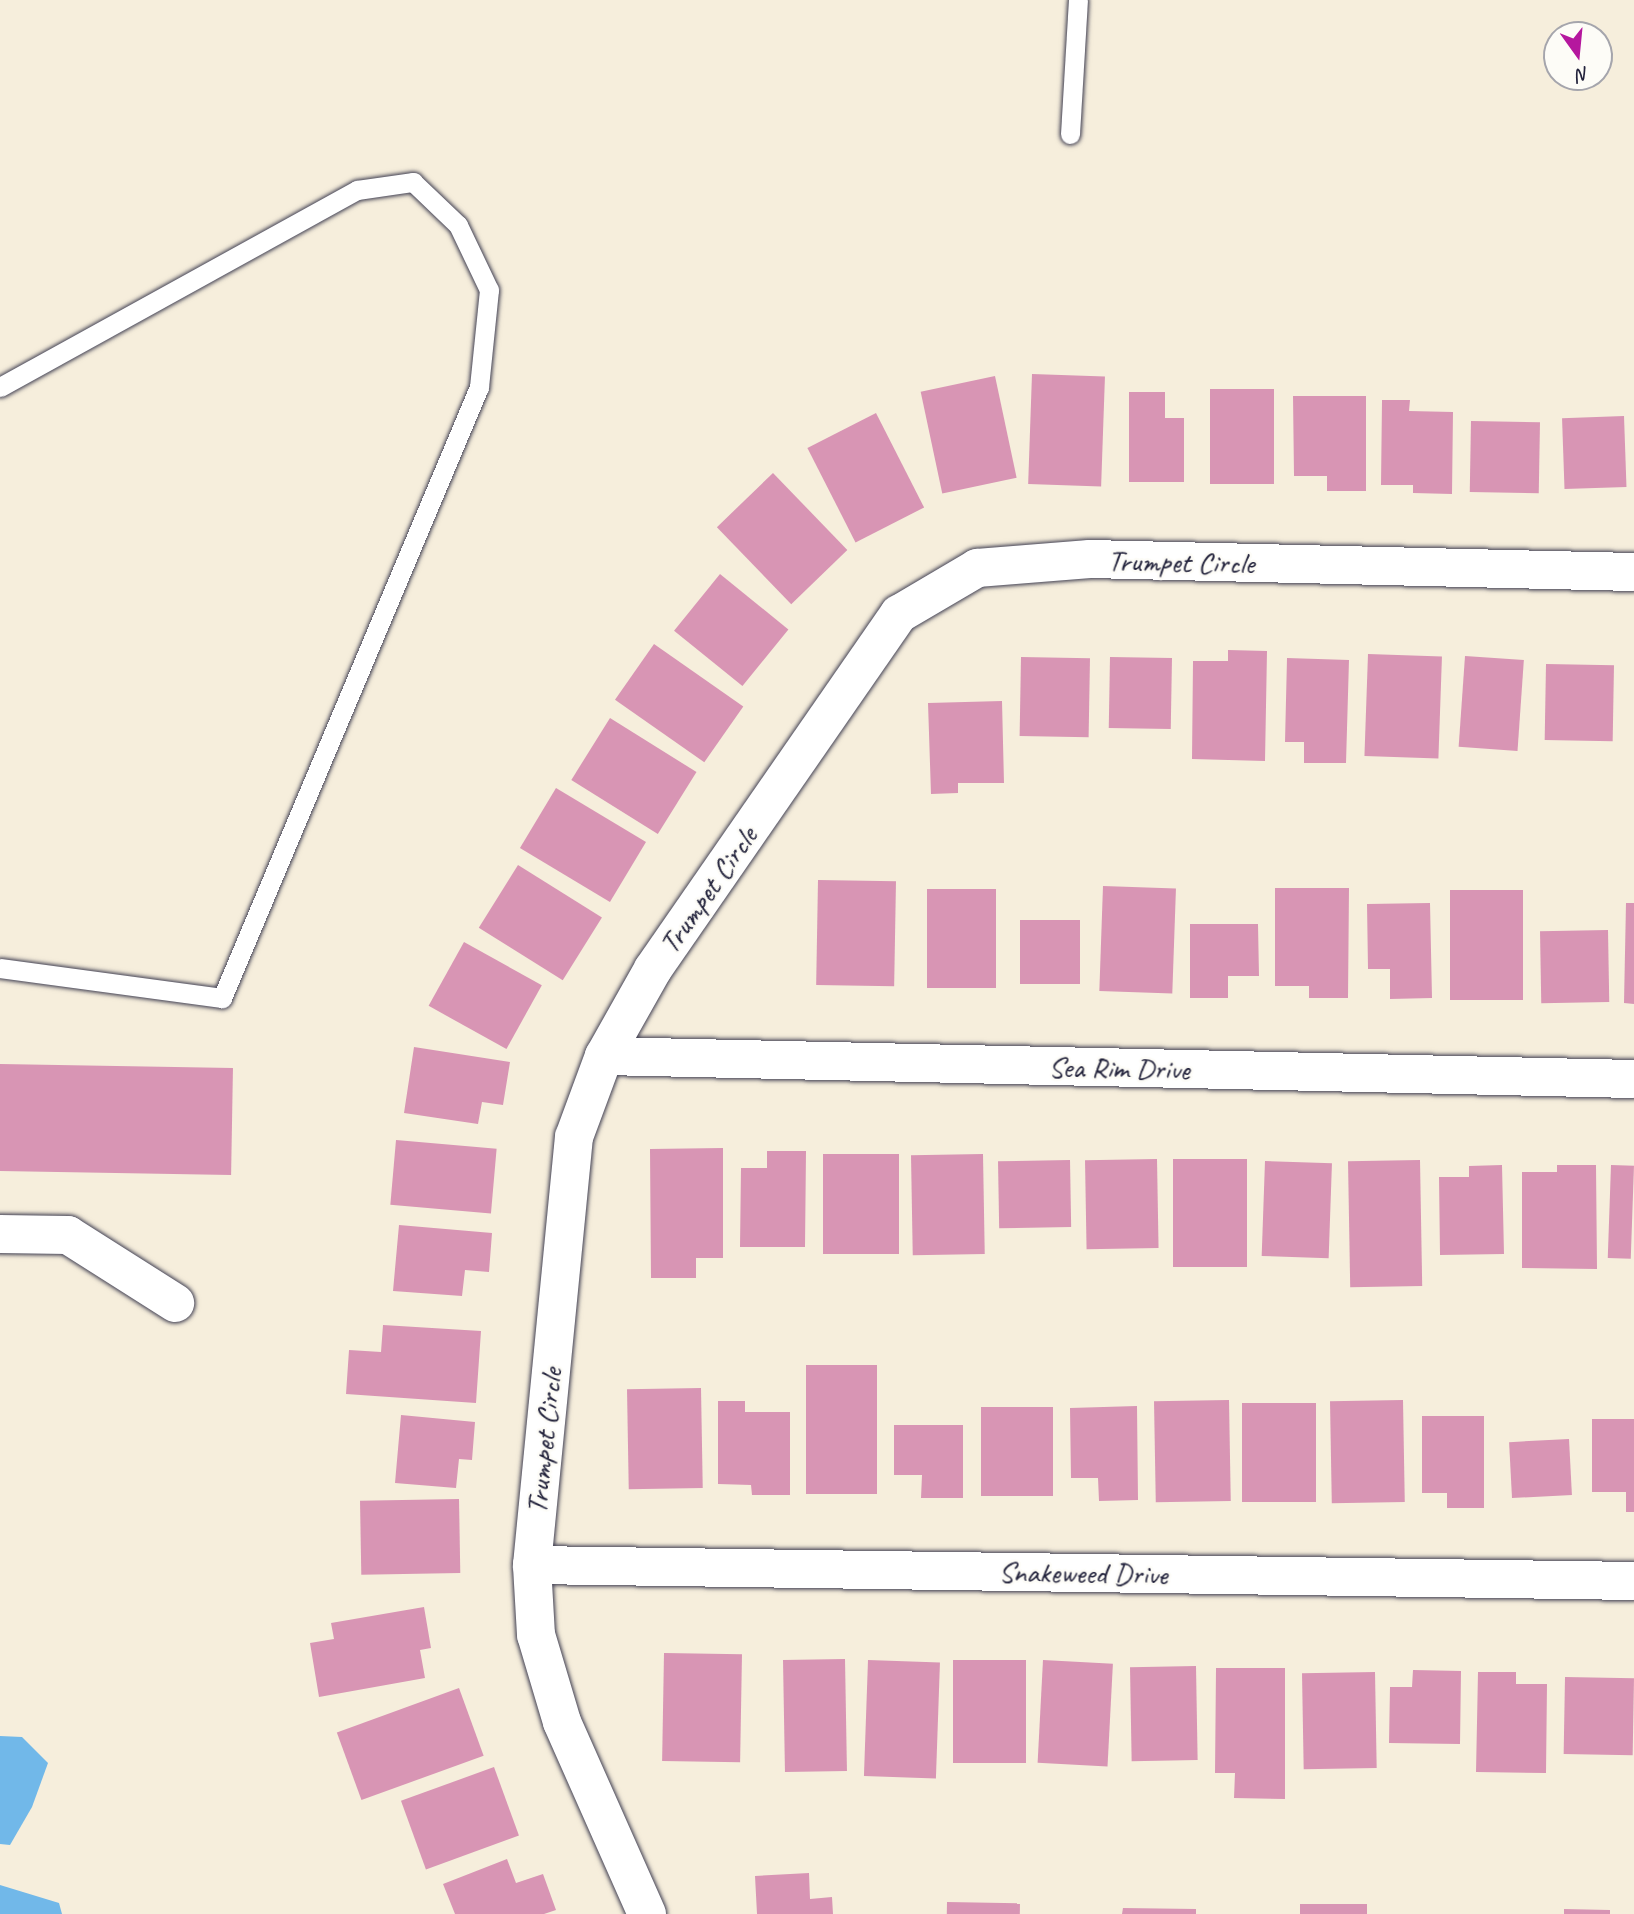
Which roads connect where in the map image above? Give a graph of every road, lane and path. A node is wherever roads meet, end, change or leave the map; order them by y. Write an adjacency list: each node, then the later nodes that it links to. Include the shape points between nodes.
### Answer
1 (1078, 0): 2 (lane)
2 (1070, 134)
3 (0, 387): 5 (lane, via 356,190 413,182 458,225 489,290 479,387 222,998)
4 (1634, 572): 6 (street, Trumpet Circle, via 1090,559 977,568 899,614 653,969)
5 (0, 968)
6 (604, 1056): 7 (street, Sea Rim Drive); 10 (street, Trumpet Circle, via 574,1137)
7 (1634, 1079)
8 (0, 1234): 9 (street, via 68,1235)
9 (176, 1303)
10 (532, 1565): 11 (street, Snakeweed Drive); 12 (street, Trumpet Circle, via 536,1635 562,1722)
11 (1634, 1581)
12 (647, 1914)

